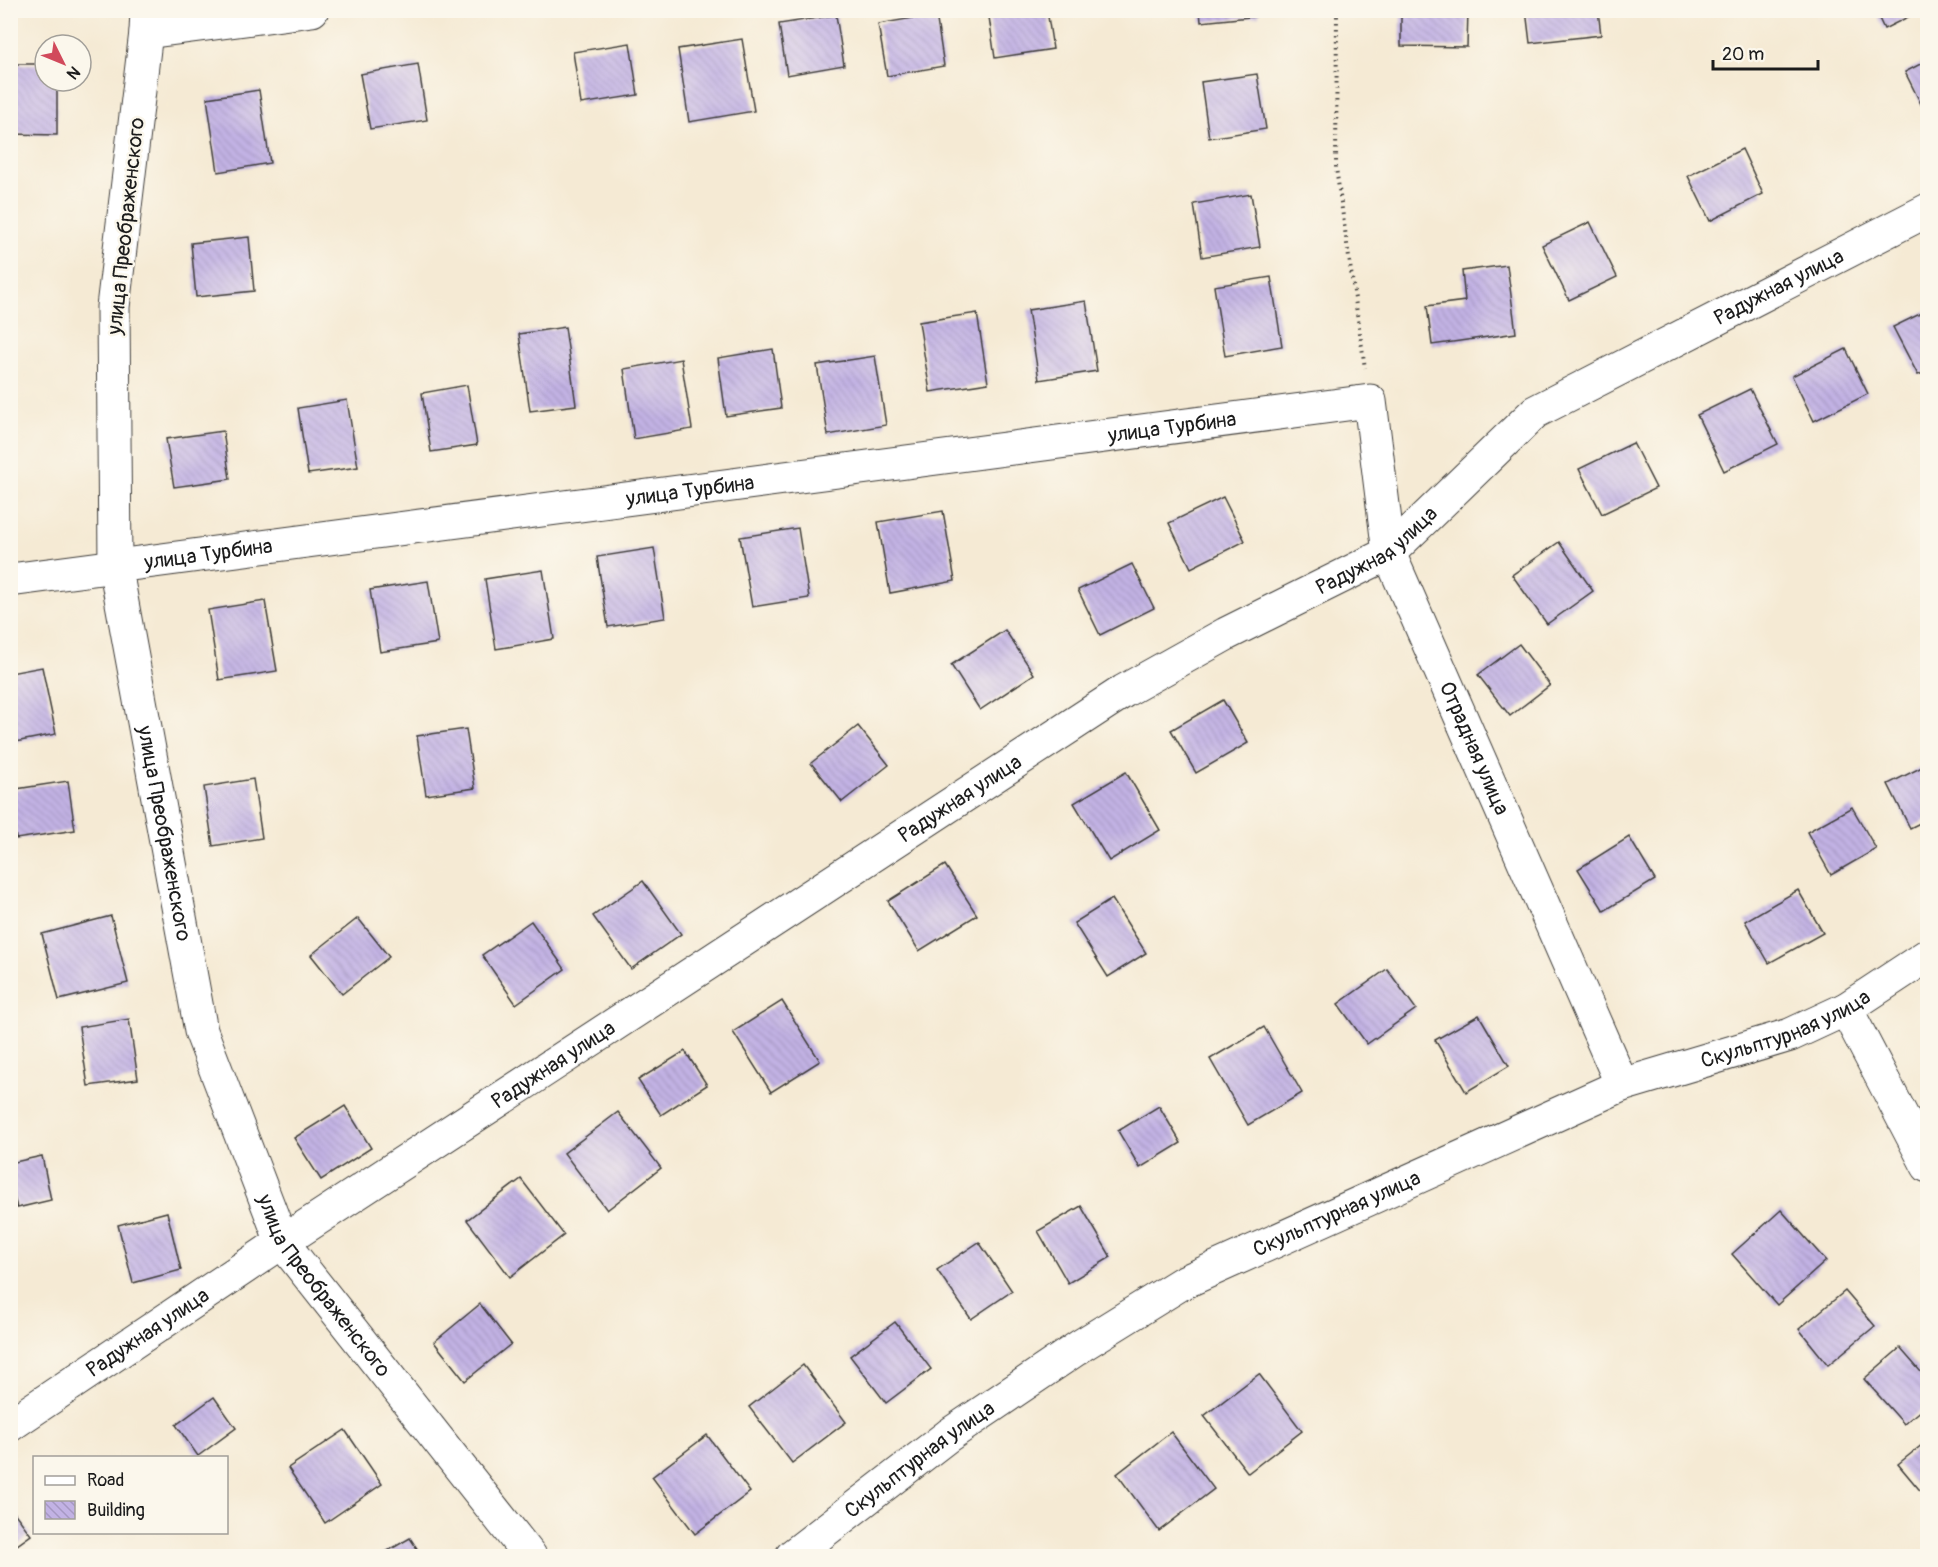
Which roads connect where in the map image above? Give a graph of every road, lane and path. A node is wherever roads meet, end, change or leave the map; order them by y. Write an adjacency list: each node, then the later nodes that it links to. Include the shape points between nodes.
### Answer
1 (312, 10): 3 (street)
2 (1337, 10): 5 (path, via 1336,168)
3 (147, 21): 7 (street, улица Преображенского, via 113,307)
4 (1928, 210): 6 (street, Радужная улица, via 1535,412)
5 (1370, 401): 6 (street, Отрадная улица); 7 (street, улица Турбина)
6 (1389, 553): 11 (street, Отрадная улица); 13 (street, Радужная улица, via 1226,634 1124,691)
7 (116, 564): 8 (street, улица Турбина); 13 (street, улица Преображенского, via 201,1031)
8 (10, 580)
9 (1928, 955): 10 (street, Скульптурная улица)
10 (1846, 1009): 11 (street, Скульптурная улица, via 1790,1035); 12 (street)
11 (1622, 1085): 16 (street, Скульптурная улица, via 1182,1283 949,1435)
12 (1928, 1166)
13 (282, 1242): 14 (street, Радужная улица); 15 (street, улица Преображенского)
14 (10, 1425)
15 (530, 1557)
16 (792, 1557)

